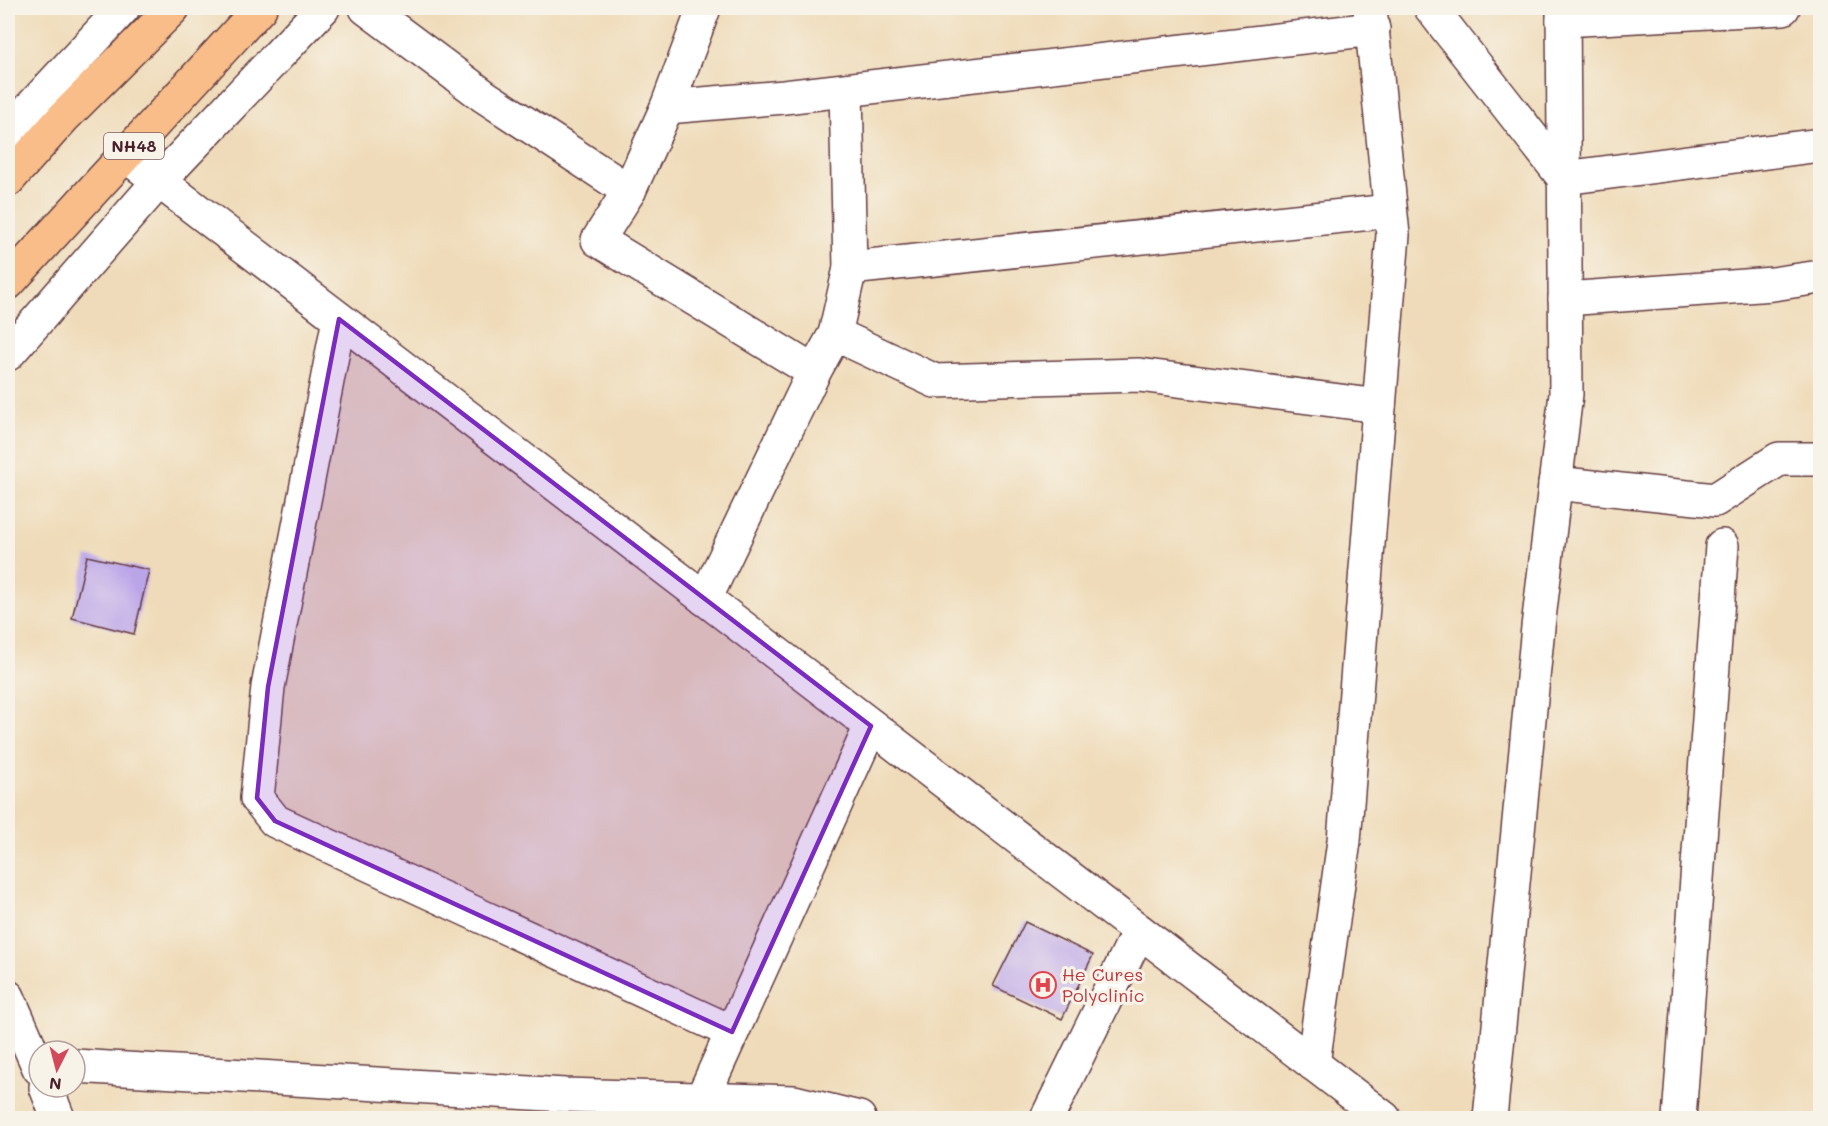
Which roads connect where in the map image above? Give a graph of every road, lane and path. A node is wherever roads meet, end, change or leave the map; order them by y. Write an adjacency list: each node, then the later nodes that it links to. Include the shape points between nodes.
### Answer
1 (123, 8): 13 (street)
2 (173, 8): 17 (highway, via 64,117)
3 (260, 8): 15 (highway, NH48)
4 (323, 8): 18 (street)
5 (366, 8): 19 (street, via 484,96)
6 (704, 8): 12 (street)
7 (1431, 8): 16 (street)
8 (1783, 8): 9 (street)
9 (1563, 14): 16 (street)
10 (1371, 18): 11 (street); 20 (street)
11 (846, 90): 12 (street); 21 (street)
12 (667, 107): 19 (street)
13 (8, 132)
14 (1821, 145): 16 (street)
15 (125, 155): 18 (street); 23 (highway, NH48)
16 (1564, 178): 24 (street)
17 (8, 180)
18 (159, 181): 25 (street); 27 (street)
19 (629, 191): 28 (street, via 598,240)
20 (1390, 211): 21 (street); 29 (street, via 1393,235)
21 (850, 268): 26 (street)
22 (1821, 277): 24 (street)
23 (8, 283)
24 (1565, 299): 31 (street, via 1566,394)
25 (339, 319): 33 (street); 37 (street, via 268,687 256,798 275,820)
26 (835, 333): 28 (street); 29 (street, via 935,381 1139,375)
27 (8, 354)
28 (814, 372): 33 (street)
29 (1379, 406): 39 (street, via 1344,841)
30 (1821, 459): 31 (street, via 1779,459 1715,500)
31 (1555, 483): 47 (street)
32 (1722, 546): 48 (street)
33 (705, 599): 34 (street)
34 (871, 726): 35 (street); 37 (street)
35 (1139, 931): 39 (street); 45 (street)
36 (8, 997): 38 (street)
37 (732, 1032): 42 (street)
38 (27, 1040)
39 (1313, 1064): 46 (street)
40 (87, 1067): 42 (street, via 566,1095)
41 (51, 1099): 43 (street)
42 (702, 1099): 44 (street, via 794,1102)
43 (58, 1119)
44 (859, 1119)
45 (1047, 1119)
46 (1384, 1119)
47 (1490, 1119)
48 (1679, 1119)

